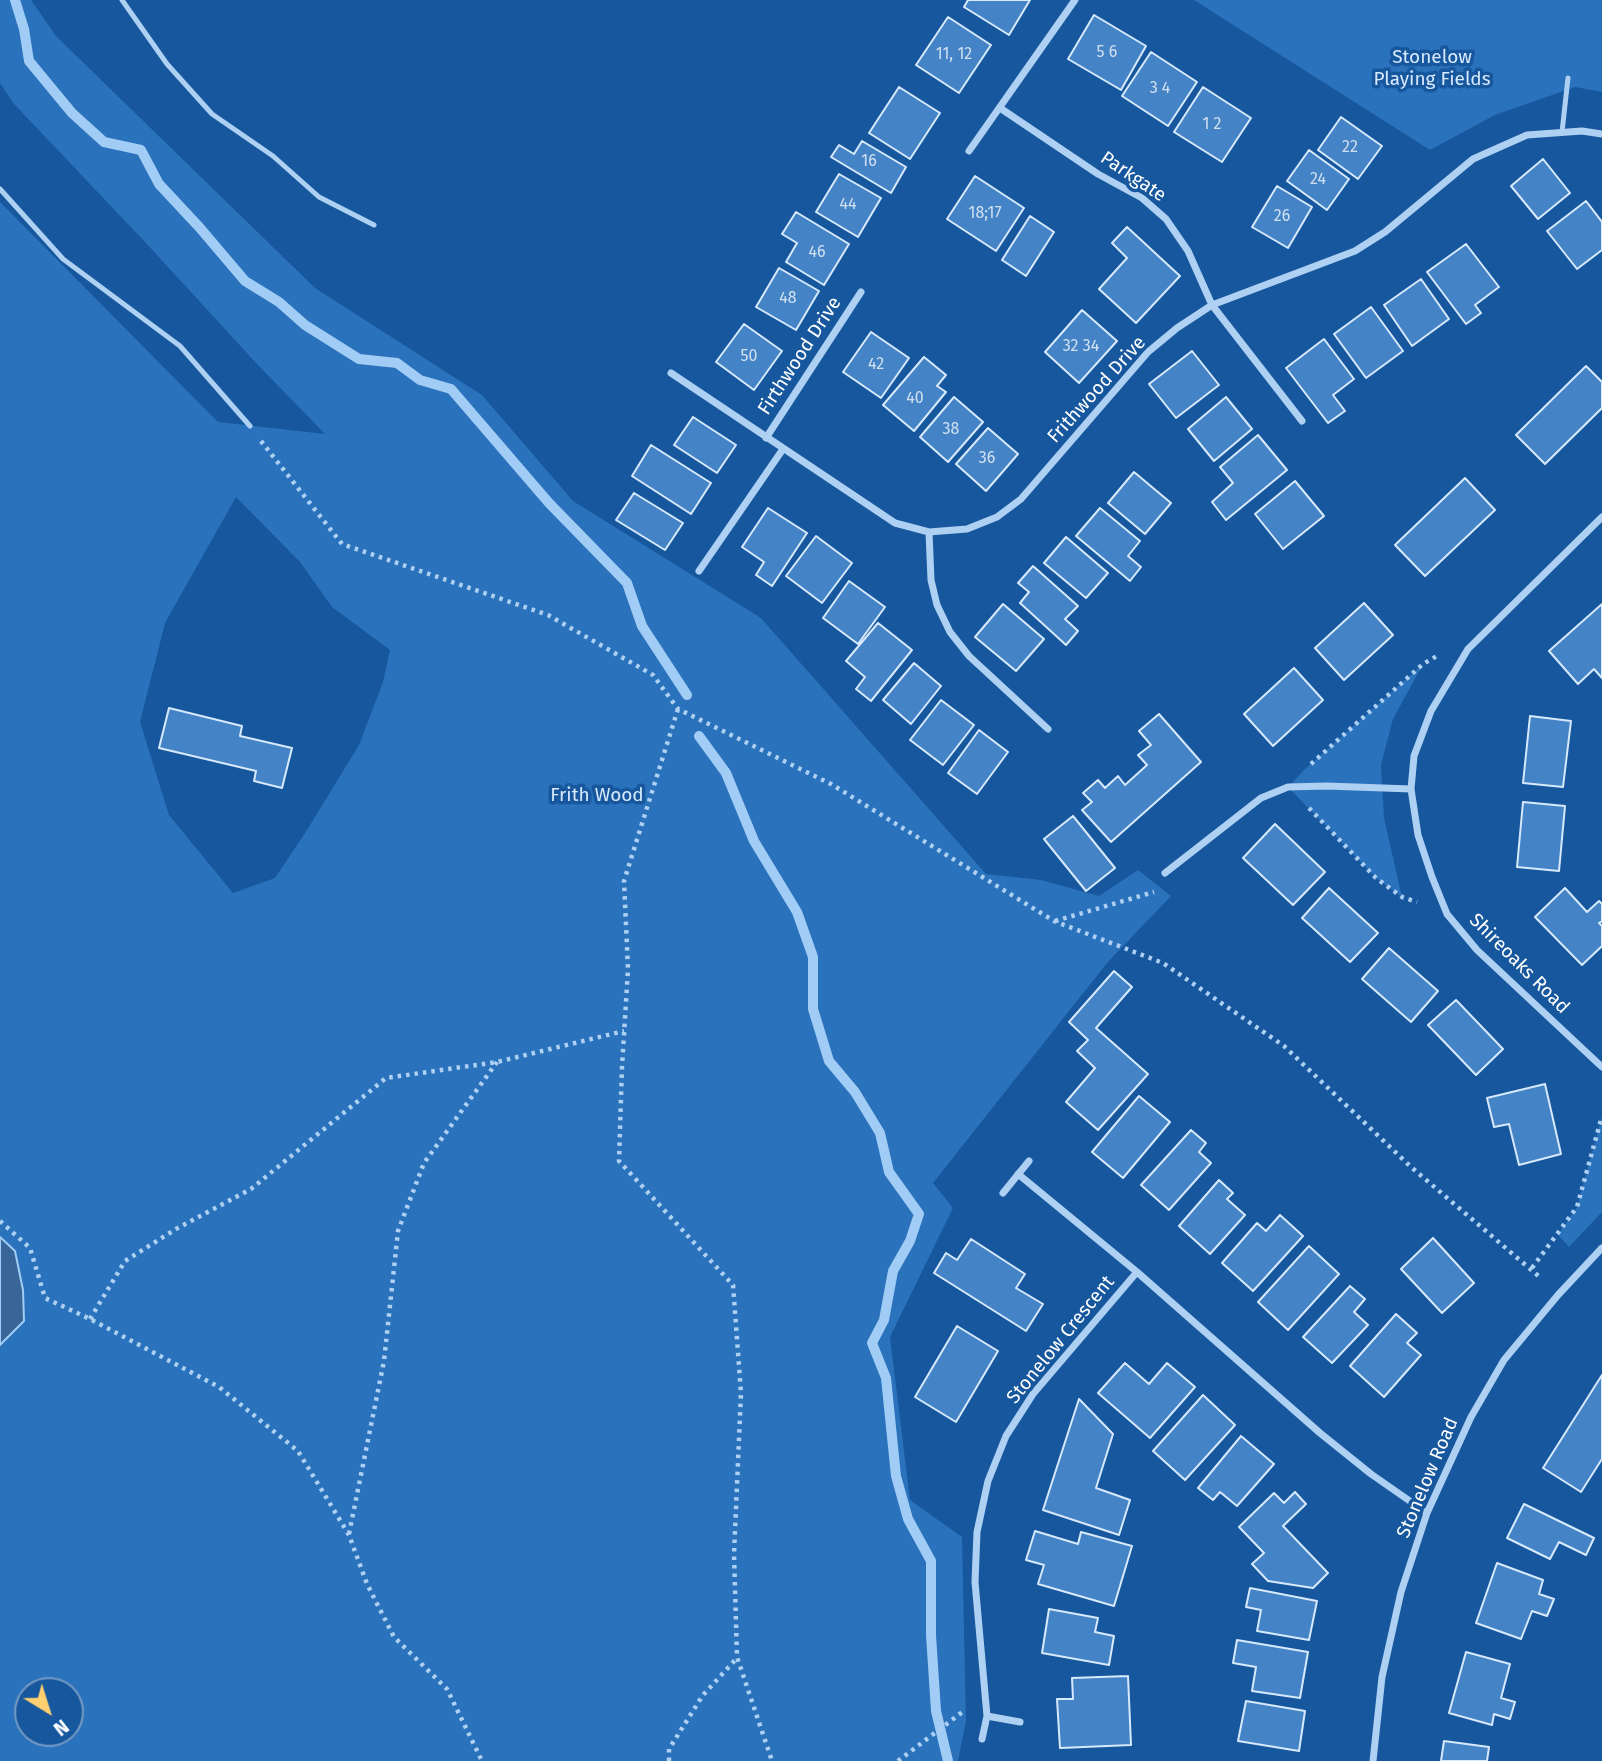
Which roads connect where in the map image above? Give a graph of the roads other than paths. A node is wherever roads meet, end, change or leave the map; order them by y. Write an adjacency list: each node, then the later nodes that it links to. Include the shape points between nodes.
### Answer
1 (122, 0): 9 (lane, via 167,64 212,114 274,156 319,197)
2 (1075, 0): 4 (street)
3 (1568, 78): 5 (lane)
4 (1000, 108): 7 (street); 11 (street, Parkgate, via 1142,198 1166,219 1188,251)
5 (1562, 132): 6 (street, Frithwood Drive); 11 (street, Frithwood Drive, via 1527,135 1473,159 1355,251)
6 (1602, 134)
7 (969, 151)
8 (0, 189): 14 (lane, via 63,258 180,346)
9 (374, 225)
10 (861, 292): 15 (street, Firthwood Drive)
11 (1212, 305): 13 (street); 18 (street, Frithwood Drive, via 1148,352 1021,499 997,517 967,529)
12 (671, 373): 15 (street, Frithwood Drive)
13 (1302, 421)
14 (250, 426)
15 (766, 438): 16 (street, Frithwood Drive)
16 (783, 449): 18 (street, Frithwood Drive, via 895,523); 19 (street)
17 (1602, 517): 21 (street, Shireoaks Road, via 1468,649 1431,711 1414,756)
18 (929, 532): 20 (street, via 931,580 950,632 969,656)
19 (699, 570)
20 (1048, 729)
21 (1411, 789): 22 (street, via 1288,787 1261,798); 23 (street, Shireoaks Road, via 1418,835 1447,914 1477,950)
22 (1165, 873)
23 (1602, 1068)
24 (1029, 1161): 25 (street)
25 (1018, 1174): 26 (street); 28 (street, Stonelow Crescent)
26 (1003, 1193)
27 (1602, 1248): 29 (street, Stonelow Road, via 1504,1360 1471,1417)
28 (1137, 1272): 29 (street, Stonelow Crescent, via 1320,1433); 30 (street, Stonelow Crescent, via 1032,1395 1006,1436 988,1481 976,1532 975,1583)
29 (1427, 1513): 33 (street, Stonelow Road, via 1401,1592 1381,1677)
30 (987, 1716): 31 (street); 32 (street, Stonelow Crescent)
31 (1020, 1722)
32 (982, 1739)
33 (1373, 1761)

